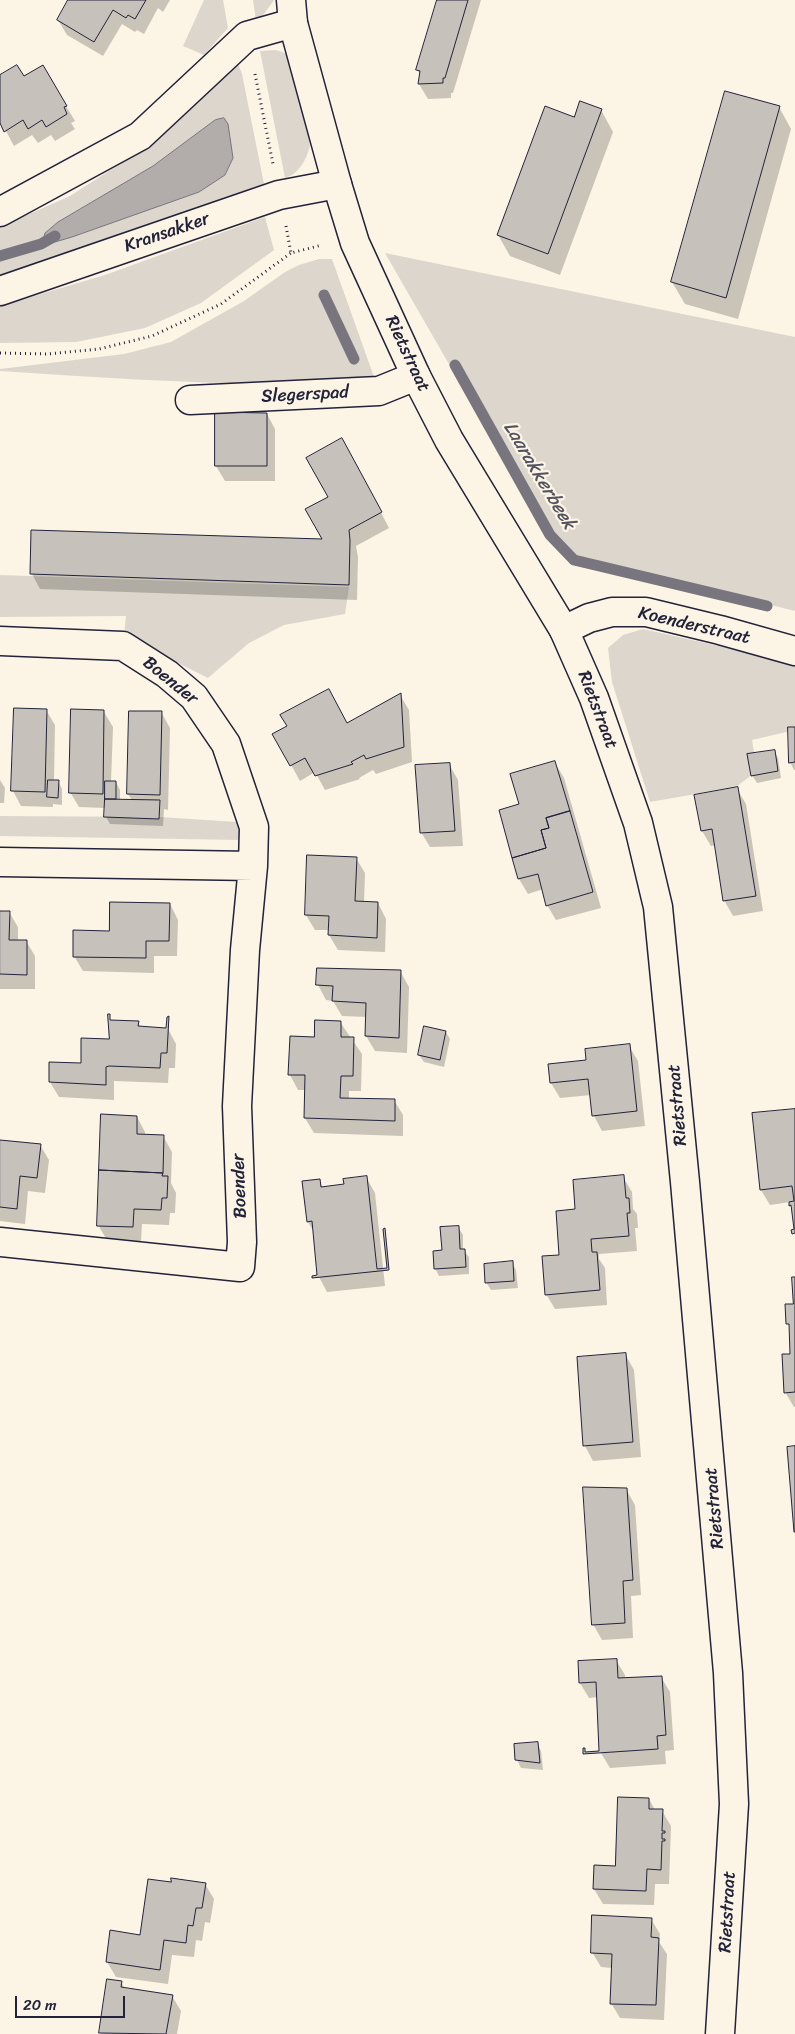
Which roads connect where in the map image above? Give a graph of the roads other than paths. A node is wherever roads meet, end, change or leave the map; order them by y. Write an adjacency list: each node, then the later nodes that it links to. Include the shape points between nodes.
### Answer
1 (292, 11): 2 (street, Rietstraat); 3 (street, via 247,36 140,136)
2 (337, 184): 4 (street, Kransakker, via 279,195); 5 (street, Rietstraat, via 355,243)
3 (0, 212)
4 (0, 291)
5 (416, 376): 6 (street, Slegerspad, via 379,391); 7 (street, Rietstraat, via 449,440)
6 (190, 400)
7 (564, 630): 9 (street, Koenderstraat, via 612,612 646,612); 13 (street, Rietstraat, via 594,698 638,823 658,907 666,977 728,1673 734,1804)
8 (0, 641): 11 (street, Boender, via 123,646 167,674 194,697 226,744 254,827)
9 (795, 651)
10 (0, 862): 11 (street)
11 (253, 866): 12 (street, Boender, via 237,1106 240,1267)
12 (0, 1242)
13 (720, 2034)

